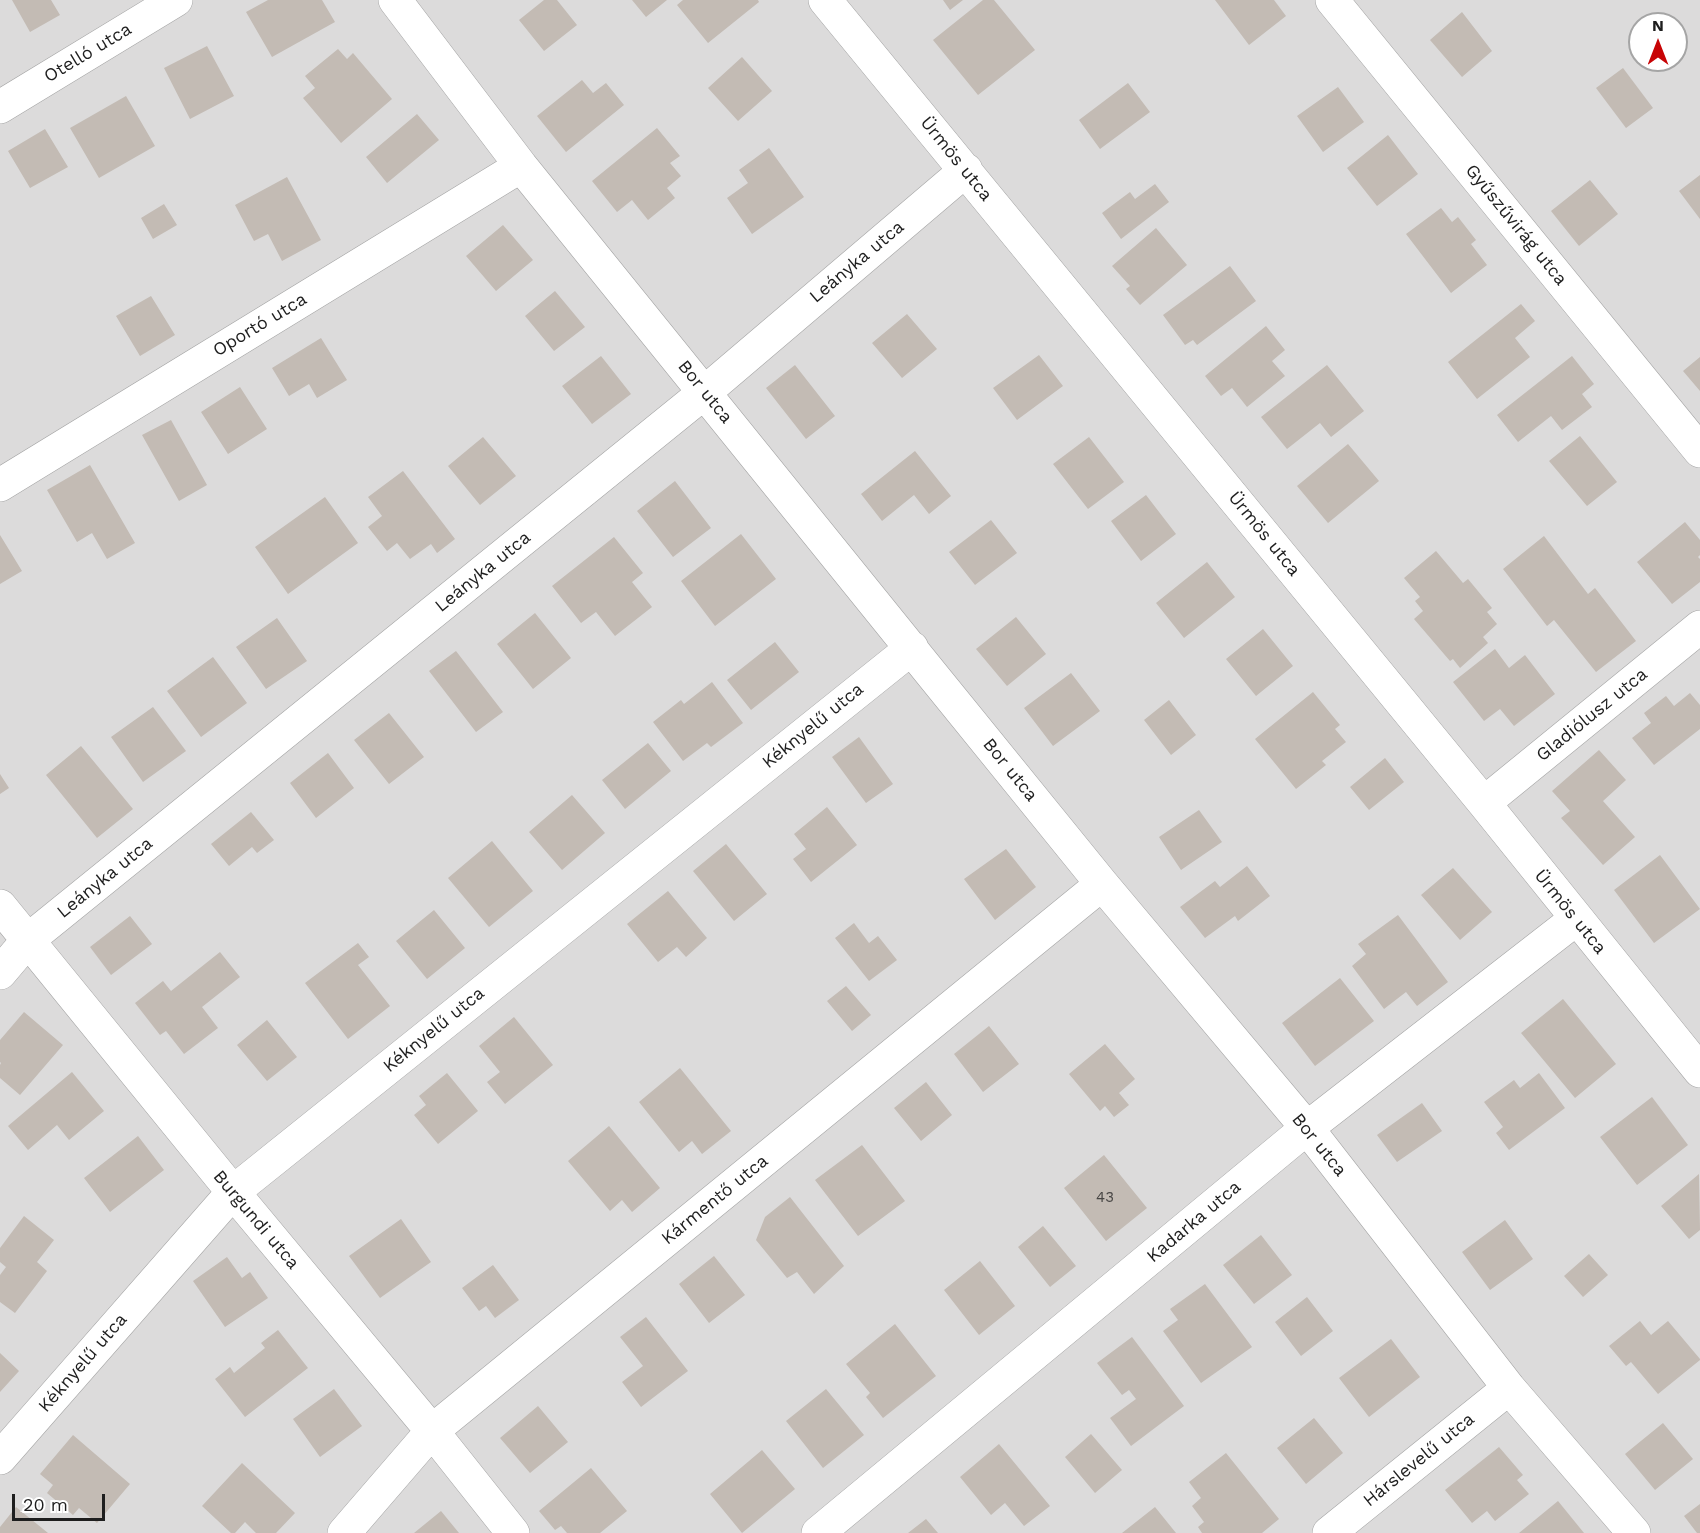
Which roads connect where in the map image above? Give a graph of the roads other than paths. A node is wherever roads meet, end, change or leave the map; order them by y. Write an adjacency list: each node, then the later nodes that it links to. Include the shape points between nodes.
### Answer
1 (176, 0): 5 (street, Otelló utca)
2 (395, 0): 6 (street, Bor utca)
3 (825, 0): 7 (street, Ürmös utca)
4 (1332, 0): 9 (street, Gyűszűvirág utca)
5 (0, 106)
6 (521, 166): 8 (street, Bor utca); 10 (street, Oportó utca)
7 (966, 170): 8 (street, Leányka utca); 13 (street, Ürmös utca)
8 (705, 392): 12 (street, Bor utca); 17 (street, Leányka utca)
9 (1700, 451)
10 (0, 484)
11 (1700, 627): 13 (street, Gladiólusz utca)
12 (912, 648): 14 (street, Bor utca); 21 (street, Kéknyelű utca)
13 (1484, 803): 16 (street, Ürmös utca)
14 (1102, 884): 20 (street, Bor utca); 23 (street, Kármentő utca)
15 (0, 906): 17 (street, Burgundi utca)
16 (1576, 919): 19 (street, Ürmös utca); 20 (street, Kadarka utca)
17 (28, 940): 18 (street, Leányka utca); 21 (street, Burgundi utca)
18 (0, 973)
19 (1700, 1071)
20 (1307, 1128): 22 (street, Bor utca); 27 (street, Kadarka utca)
21 (233, 1192): 23 (street, Burgundi utca); 24 (street, Kéknyelű utca)
22 (1509, 1388): 28 (street, Hárslevelű utca); 29 (street, Bor utca)
23 (432, 1431): 25 (street, Kármentő utca); 26 (street, Burgundi utca)
24 (0, 1458)
25 (344, 1533)
26 (513, 1533)
27 (818, 1533)
28 (1329, 1533)
29 (1634, 1533)

